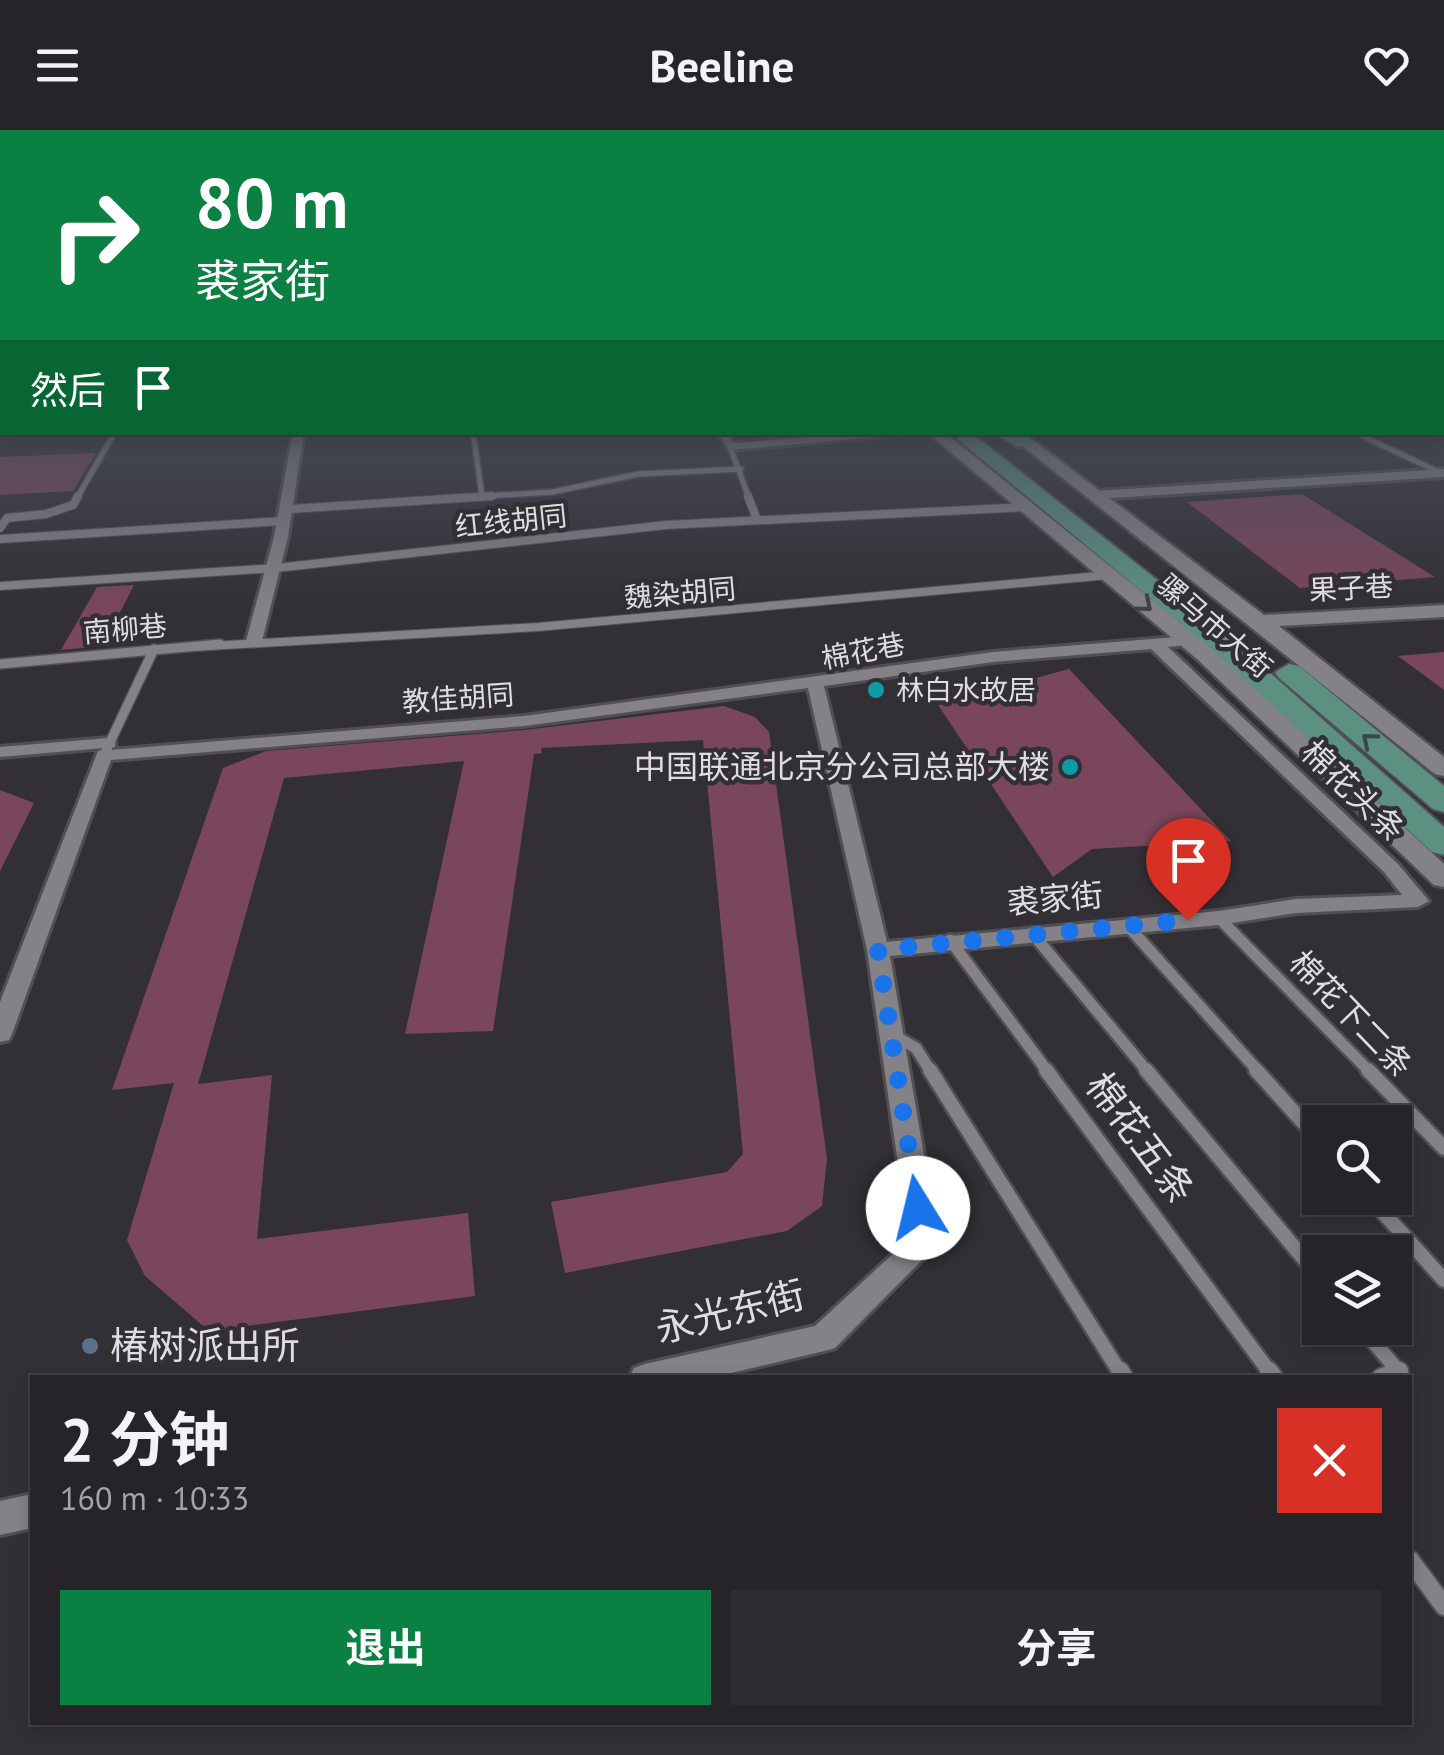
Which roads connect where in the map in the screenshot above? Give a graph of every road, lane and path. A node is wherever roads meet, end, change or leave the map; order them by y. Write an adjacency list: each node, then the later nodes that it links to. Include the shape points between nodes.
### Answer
1 (101, 456): 17 (lane, via 73,505 8,518)
2 (295, 456): 15 (street)
3 (476, 456): 13 (lane)
4 (734, 456): 10 (lane)
5 (968, 456): 14 (street, 骡马市大街)
6 (970, 456): 31 (main road, 骡马市大街)
7 (1021, 456): 35 (main road, 骡马市大街, one-way to 7)
8 (1043, 456): 12 (street, 骡马市大街)
9 (1405, 456): 11 (lane)
10 (741, 469): 13 (lane, via 639,474 566,490); 16 (lane)
11 (1442, 473): 12 (street)
12 (1096, 495): 24 (street, 骡马市大街)
13 (482, 496): 15 (lane)
14 (1026, 506): 16 (lane, 红线胡同); 20 (street, 骡马市大街)
15 (286, 515): 18 (lane); 19 (street)
16 (757, 520): 19 (lane, 红线胡同)
17 (0, 528)
18 (0, 539)
19 (276, 568): 21 (lane, 红线胡同); 25 (street)
20 (1109, 575): 25 (lane, 魏染胡同, via 538,627); 26 (street, 骡马市大街, one-way to 26)
21 (0, 586)
22 (1444, 611): 24 (street, 果子巷)
23 (1444, 620): 24 (street, 果子巷)
24 (1266, 625): 34 (street, 骡马市大街)
25 (254, 641): 28 (lane, 南柳巷)
26 (1188, 641): 27 (street, 棉花巷); 31 (street, 骡马市大街)
27 (1155, 644): 30 (street, 棉花巷, via 993,657); 40 (street, 棉花头条, via 1418,901)
28 (154, 649): 29 (lane, 南柳巷); 32 (lane)
29 (0, 664)
30 (815, 682): 32 (street, 教佳胡同, via 524,721); 45 (street, 棉花巷)
31 (1249, 682): 36 (street, 骡马市大街); 37 (main road, 骡马市大街)
32 (107, 749): 33 (street, 教佳胡同); 46 (street)
33 (0, 752)
34 (1444, 768)
35 (1444, 802)
36 (1389, 827): 38 (main road); 39 (street, 骡马市大街)
37 (1444, 846)
38 (1444, 854)
39 (1444, 878)
40 (1296, 906): 41 (street, 裘家街)
41 (1219, 918): 42 (street, 裘家街); 49 (lane, 棉花下二条)
42 (1128, 925): 43 (street, 裘家街); 48 (lane)
43 (1032, 933): 44 (street, 裘家街); 51 (lane)
44 (950, 940): 45 (street, 裘家街); 56 (lane, 棉花五条)
45 (878, 950): 47 (street, 永光东街)
46 (0, 1034)
47 (891, 1034): 54 (street, 永光东街, via 924,1244 824,1338); 55 (lane, via 916,1048)
48 (1302, 1121)
49 (1444, 1148)
50 (1385, 1215): 52 (lane)
51 (1302, 1256)
52 (1444, 1280)
53 (1376, 1345): 57 (lane, via 1398,1372)
54 (658, 1375)
55 (1122, 1375)
56 (1272, 1375)
57 (1390, 1375)
58 (30, 1511): 59 (street)
59 (0, 1518)
60 (1412, 1563): 61 (lane)
61 (1444, 1606)

